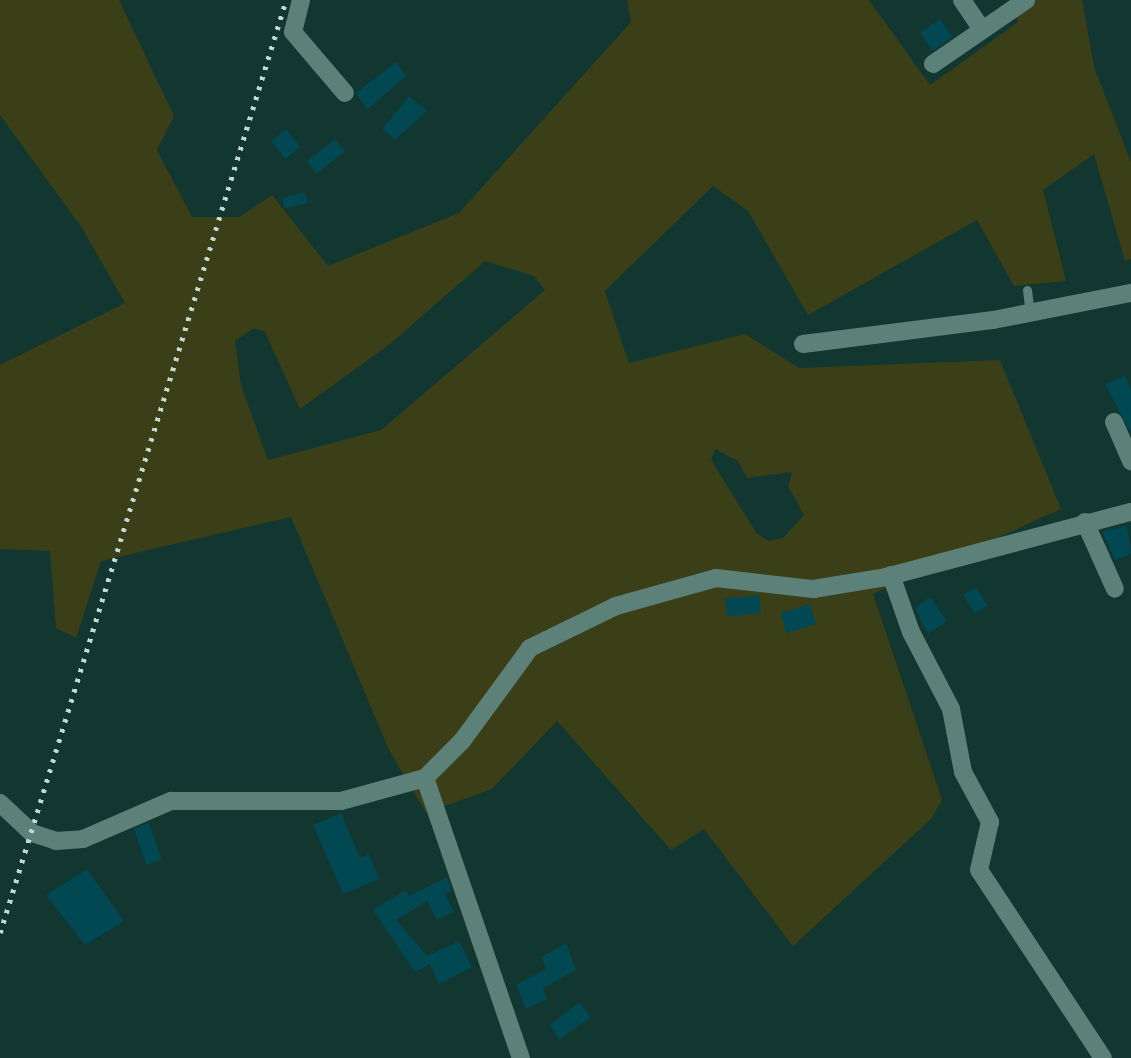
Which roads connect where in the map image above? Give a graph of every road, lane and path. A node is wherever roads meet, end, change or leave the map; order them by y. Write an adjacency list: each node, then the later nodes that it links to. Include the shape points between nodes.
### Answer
1 (301, 0): 6 (street, via 293,33)
2 (962, 0): 4 (street)
3 (1026, 0): 4 (street)
4 (982, 30): 5 (street)
5 (933, 64)
6 (345, 93)
7 (1027, 290): 9 (lane)
8 (1131, 293): 9 (street)
9 (1030, 313): 10 (street)
10 (803, 344)
11 (1114, 422): 12 (street)
12 (1131, 461)
13 (1131, 512): 14 (street)
14 (1085, 522): 15 (street); 16 (street)
15 (891, 575): 17 (street, via 813,589 716,578 568,624 530,648 462,741); 20 (street, via 911,632 951,709 963,772 990,822 979,870)
16 (1115, 589)
17 (425, 778): 18 (street, via 341,801 171,801 83,839 56,841 32,833); 19 (street)
18 (0, 803)
19 (521, 1058)
20 (1103, 1058)

